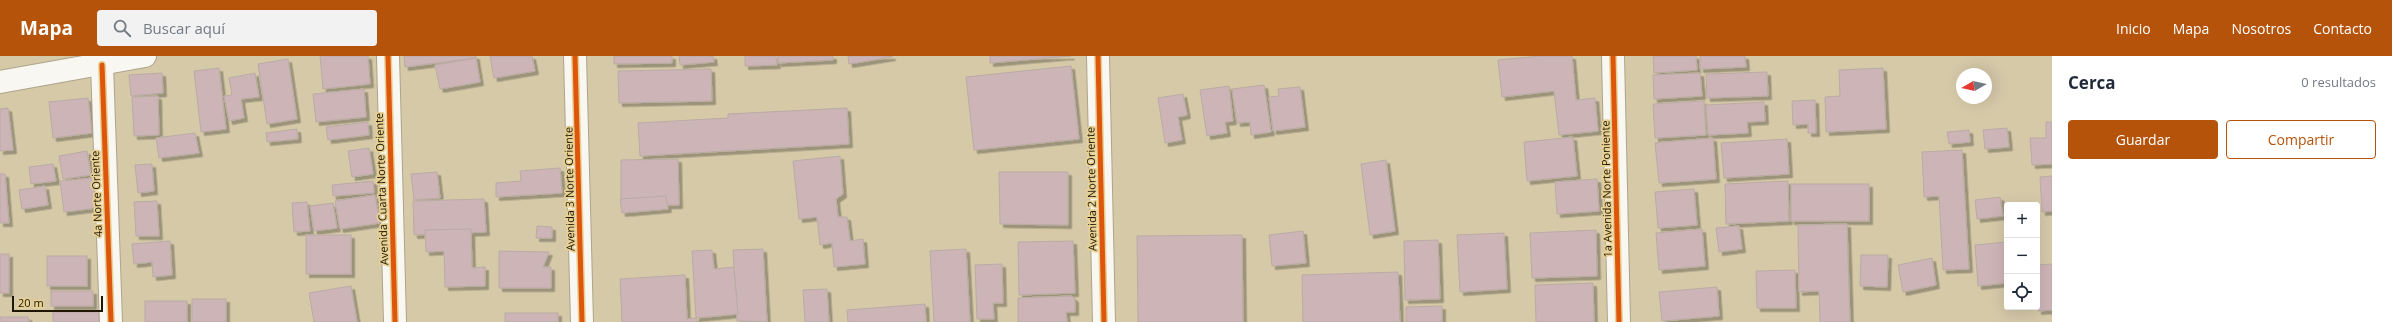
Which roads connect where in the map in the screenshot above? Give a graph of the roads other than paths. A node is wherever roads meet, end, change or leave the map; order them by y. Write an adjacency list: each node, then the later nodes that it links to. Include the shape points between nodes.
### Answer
1 (145, 56): 6 (street)
2 (388, 56): 9 (street, Avenida Cuarta Norte Oriente)
3 (576, 56): 10 (street, Avenida 3 Norte Oriente)
4 (1098, 56): 11 (street, Avenida 2 Norte Oriente)
5 (1613, 56): 12 (street, 1a Avenida Norte Poniente)
6 (102, 65): 7 (street); 8 (street, 4a Norte Oriente)
7 (0, 82)
8 (111, 322)
9 (395, 322)
10 (582, 322)
11 (1104, 322)
12 (1619, 322)

